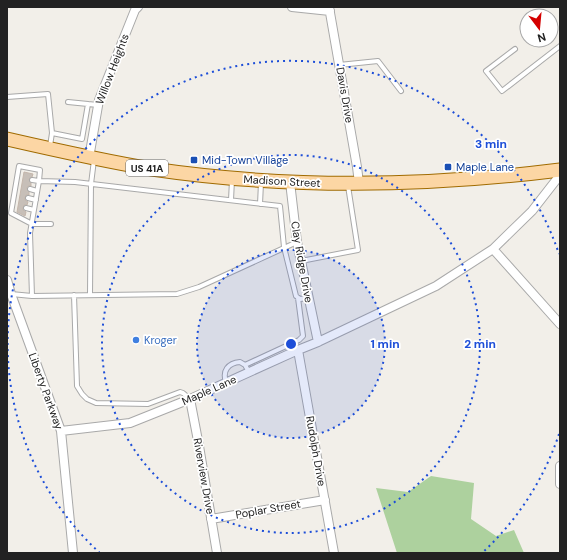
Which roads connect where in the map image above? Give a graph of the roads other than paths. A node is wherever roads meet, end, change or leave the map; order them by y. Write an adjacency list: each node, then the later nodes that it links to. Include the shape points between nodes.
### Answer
1 (138, 7): 11 (street, Willow Heights)
2 (292, 7): 3 (street)
3 (330, 9): 6 (street, Davis Drive)
4 (560, 46): 5 (lane, via 502,91 486,71)
5 (515, 49)
6 (340, 66): 7 (lane, via 378,62); 27 (street, Davis Drive, via 358,167)
7 (401, 91)
8 (7, 97): 12 (lane, via 48,94)
9 (68, 102): 10 (lane)
10 (88, 104): 11 (lane); 13 (lane)
11 (98, 105): 14 (street, Willow Heights)
12 (52, 133): 13 (lane, via 82,139); 16 (lane)
13 (83, 134): 14 (lane)
14 (93, 136): 17 (street, Willow Heights)
15 (7, 139): 16 (main road, Madison Street / US 41A)
16 (49, 149): 17 (main road, Madison Street / US 41A)
17 (92, 158): 22 (main road, Madison Street / US 41A, via 153,169); 28 (lane)
18 (560, 170): 27 (main road, Madison Street / US 41A, via 444,181)
19 (560, 175): 47 (street, Maple Lane, via 532,211)
20 (17, 177): 21 (lane); 25 (lane, via 19,166 40,170); 29 (lane)
21 (23, 178)
22 (232, 178): 24 (main road, Madison Street / US 41A); 37 (lane)
23 (32, 180): 25 (lane)
24 (262, 180): 26 (main road, Madison Street / US 41A); 39 (lane)
25 (39, 181): 28 (lane); 32 (lane)
26 (290, 182): 27 (main road, Madison Street / US 41A); 45 (street, Clay Ridge Drive)
27 (353, 183): 48 (lane, via 358,250)
28 (91, 184): 37 (lane); 52 (lane)
29 (15, 186): 30 (lane); 33 (lane)
30 (21, 188)
31 (30, 190): 32 (lane)
32 (37, 191): 36 (lane)
33 (14, 194): 34 (lane); 38 (lane)
34 (20, 196)
35 (28, 198): 36 (lane)
36 (36, 200): 42 (lane)
37 (231, 200): 39 (lane)
38 (12, 204): 40 (lane); 43 (lane, via 11,214)
39 (260, 204): 46 (lane, via 280,206)
40 (18, 206)
41 (26, 208): 42 (lane)
42 (34, 210): 43 (lane)
43 (32, 224): 44 (lane); 53 (lane)
44 (51, 224)
45 (297, 242): 46 (lane); 48 (street, Clay Ridge Drive)
46 (284, 248): 52 (lane, via 199,287 177,294); 54 (lane)
47 (493, 249): 56 (street); 57 (street, Maple Lane, via 436,286)
48 (301, 261): 55 (street, Clay Ridge Drive)
49 (7, 280): 50 (street, Liberty Parkway)
50 (9, 294): 53 (lane); 62 (street, Liberty Parkway)
51 (74, 295): 52 (lane); 53 (lane); 61 (lane, via 77,386 87,400 96,404 148,404 180,392)
52 (90, 295)
53 (32, 296)
54 (298, 298): 55 (lane); 59 (lane, via 303,336)
55 (309, 298): 57 (street, Clay Ridge Drive)
56 (560, 324)
57 (318, 342): 58 (street, Maple Lane)
58 (298, 350): 59 (street, Maple Lane); 65 (street, Rudolph Drive)
59 (247, 368): 60 (street, Maple Lane); 60 (lane, via 240,362 228,366 224,376)
60 (226, 382): 61 (street, Maple Lane)
61 (190, 399): 62 (street, Maple Lane, via 130,422); 66 (street, Riverview Drive)
62 (61, 431): 67 (street, Liberty Parkway)
63 (560, 466): 64 (street)
64 (560, 484)
65 (325, 500): 66 (street, Poplar Street); 69 (street, Rudolph Drive)
66 (211, 519): 68 (street, Riverview Drive)
67 (73, 553)
68 (217, 553)
69 (334, 553)

